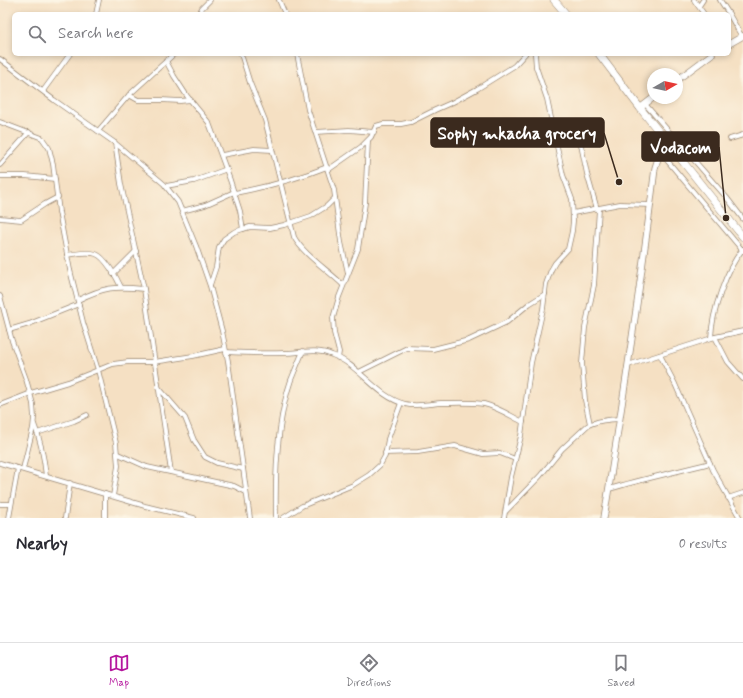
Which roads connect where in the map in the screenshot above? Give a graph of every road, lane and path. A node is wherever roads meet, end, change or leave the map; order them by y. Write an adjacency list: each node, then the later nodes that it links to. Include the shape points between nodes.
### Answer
1 (99, 0): 9 (street)
2 (210, 0): 10 (street)
3 (279, 0): 11 (street)
4 (554, 0): 12 (highway)
5 (694, 0): 8 (street)
6 (703, 0): 8 (street)
7 (720, 0): 14 (street)
8 (699, 6): 13 (street)
9 (96, 12)
10 (200, 12)
11 (284, 12)
12 (564, 12)
13 (703, 12)
14 (728, 12)
15 (731, 17): 16 (street)
16 (743, 37): 17 (street)
17 (731, 43)
18 (69, 56): 30 (street)
19 (172, 56): 27 (street)
20 (243, 56): 46 (street, via 265,120)
21 (297, 56): 38 (street, via 304,92)
22 (523, 56): 39 (street, via 514,66 465,96 411,122 376,126)
23 (535, 56): 62 (street, via 536,67 551,113 563,175 572,199)
24 (601, 56): 34 (highway)
25 (709, 56): 29 (street)
26 (0, 59): 28 (street)
27 (166, 61): 31 (street); 32 (street)
28 (2, 64): 30 (street)
29 (683, 76)
30 (43, 91): 36 (street)
31 (129, 95): 32 (street, via 138,100); 36 (street)
32 (190, 100): 48 (street, via 209,123)
33 (647, 102): 34 (street)
34 (642, 106): 43 (highway); 64 (street, via 727,198)
35 (0, 122): 37 (street)
36 (98, 131): 44 (street)
37 (28, 132): 49 (street); 53 (street, via 46,142 52,158)
38 (316, 132): 39 (street); 51 (street)
39 (374, 132): 42 (street)
40 (743, 135): 41 (street)
41 (730, 139)
42 (368, 141): 51 (street, via 344,161); 71 (street, via 364,218 358,248)
43 (667, 142): 47 (street); 67 (highway)
44 (115, 143): 55 (street); 68 (street, via 120,184)
45 (581, 145): 60 (street)
46 (272, 150): 48 (street, via 254,149); 54 (street)
47 (660, 152): 59 (street, via 655,168); 69 (street)
48 (222, 155): 50 (street)
49 (0, 165)
50 (227, 169): 55 (street); 56 (street)
51 (328, 169): 54 (street); 58 (street)
52 (0, 176): 53 (street)
53 (55, 179): 57 (street)
54 (280, 182): 56 (street); 65 (street)
55 (166, 186): 61 (street)
56 (234, 192): 61 (street, via 205,205); 66 (street)
57 (58, 197): 63 (street, via 21,220); 70 (street)
58 (335, 198): 65 (street, via 319,211); 71 (street)
59 (651, 205): 60 (street, via 620,204); 88 (street)
60 (598, 209): 62 (street); 100 (street, via 594,285 585,328 582,364)
61 (182, 211): 74 (street)
62 (573, 213): 77 (street, via 568,249 551,270)
63 (0, 218)
64 (743, 219)
65 (291, 223): 66 (street, via 270,228); 73 (street, via 297,242)
66 (244, 229): 74 (street, via 234,232 220,243)
67 (743, 237)
68 (136, 250): 72 (street); 76 (street)
69 (743, 250): 82 (street, via 735,261 713,315)
70 (67, 255): 72 (street, via 95,253 103,259); 79 (street)
71 (348, 273): 73 (street)
72 (113, 274): 75 (street)
73 (343, 285): 86 (street, via 333,318)
74 (210, 286): 83 (street)
75 (121, 287): 76 (street); 79 (street, via 101,290)
76 (144, 289): 87 (street)
77 (545, 294): 90 (street, via 507,322 469,340 433,349 407,348); 98 (street, via 531,363)
78 (0, 296): 80 (street)
79 (78, 302): 80 (street); 89 (street)
80 (9, 330): 93 (street)
81 (743, 331): 82 (street)
82 (713, 337): 85 (street); 91 (street, via 728,362)
83 (226, 350): 84 (street, via 286,353); 87 (street); 108 (street)
84 (303, 351): 86 (street, via 320,351); 126 (street, via 291,381 282,424 276,473)
85 (660, 355): 88 (street); 106 (street)
86 (338, 358): 90 (street)
87 (154, 362): 89 (street, via 113,364); 92 (street)
88 (628, 365): 97 (street)
89 (98, 370): 93 (street); 103 (street)
90 (359, 372): 94 (street, via 377,390)
91 (743, 379)
92 (158, 387): 108 (street, via 185,418 194,440 205,457 218,464); 109 (street)
93 (31, 393): 95 (street); 99 (street)
94 (402, 403): 98 (street, via 485,404); 102 (street)
95 (0, 405)
96 (87, 415): 101 (street, via 74,422)
97 (620, 419): 100 (street); 112 (street)
98 (523, 422): 104 (street)
99 (34, 424): 101 (street); 107 (street)
100 (590, 424): 120 (street, via 562,449)
101 (37, 433): 110 (street)
102 (385, 453): 104 (street, via 418,452 455,446 483,454 500,453); 127 (street, via 380,464 368,475 302,506)
103 (118, 454): 109 (street, via 147,467); 116 (street)
104 (515, 459): 120 (street)
105 (0, 463): 107 (street)
106 (710, 464): 112 (street); 117 (street)
107 (20, 468): 110 (street); 119 (street)
108 (243, 469): 113 (street)
109 (171, 472): 113 (street, via 234,486)
110 (46, 476): 111 (street)
111 (70, 483): 115 (street); 122 (street)
112 (609, 489): 129 (street)
113 (246, 492): 125 (street)
114 (743, 493): 117 (street)
115 (106, 494): 116 (street); 123 (street)
116 (113, 496): 124 (street)
117 (728, 498): 130 (street)
118 (0, 504): 119 (street)
119 (11, 504): 121 (street)
120 (506, 512): 128 (street)
121 (9, 518)
122 (65, 518)
123 (105, 518)
124 (194, 518)
125 (250, 518)
126 (276, 518)
127 (283, 518)
128 (504, 518)
129 (604, 518)
130 (740, 518)

